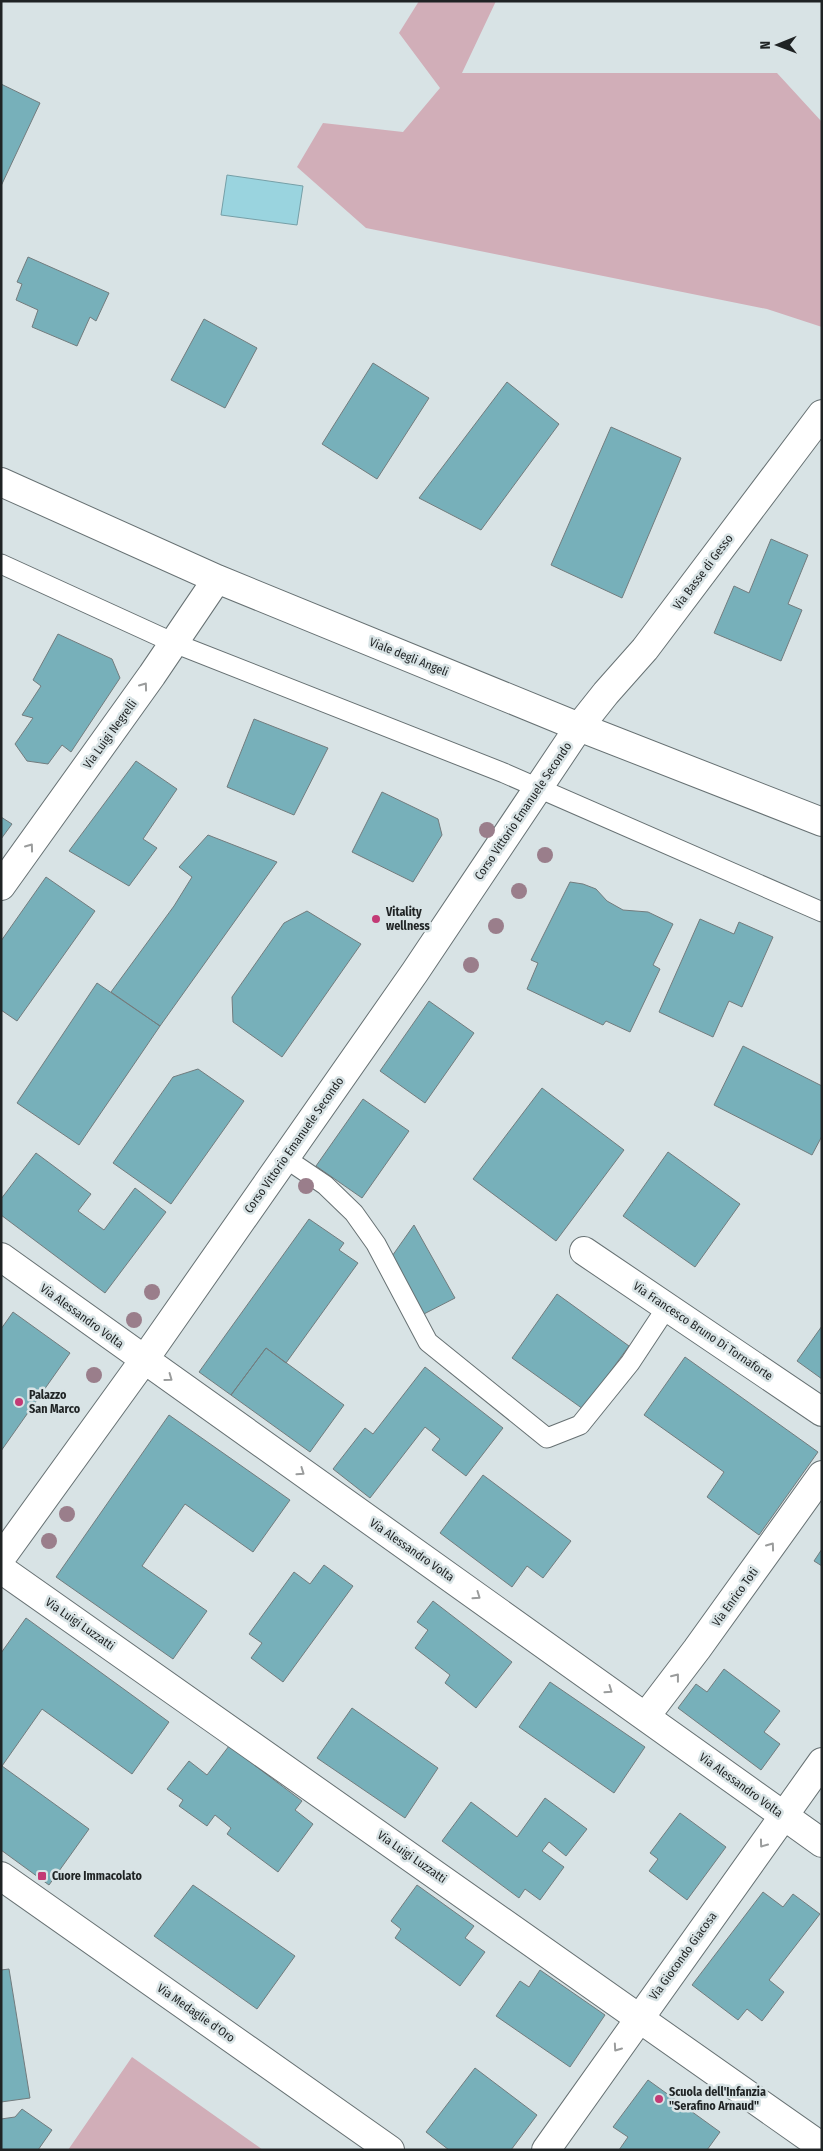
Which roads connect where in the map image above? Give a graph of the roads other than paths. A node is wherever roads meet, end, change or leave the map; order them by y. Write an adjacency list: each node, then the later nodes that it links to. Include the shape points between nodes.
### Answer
1 (822, 414): 6 (street, Via Basse di Gesso, via 645,649)
2 (1, 482): 4 (street, Viale degli Angeli)
3 (1, 564): 5 (lane)
4 (218, 579): 5 (street, Via Luigi Negrelli); 6 (street, Viale degli Angeli)
5 (174, 643): 7 (lane); 9 (street, Via Luigi Negrelli, one-way to 5)
6 (579, 727): 7 (street, Corso Vittorio Emanuele Secondo); 8 (street, Viale degli Angeli)
7 (538, 788): 10 (lane); 11 (street, Corso Vittorio Emanuele Secondo, via 415,972)
8 (822, 822)
9 (1, 886)
10 (822, 912)
11 (284, 1158): 14 (lane, via 325,1185 354,1213 376,1244 428,1342 547,1438 580,1425 630,1363); 15 (street, Corso Vittorio Emanuele Secondo)
12 (584, 1250): 14 (street, Via Francesco Bruno Di Tornaforte)
13 (1, 1258): 15 (street, Via Alessandro Volta)
14 (667, 1307): 16 (street, Via Francesco Bruno Di Tornaforte)
15 (144, 1360): 18 (street, Corso Vittorio Emanuele Secondo); 20 (street, Via Alessandro Volta, one-way to 20)
16 (822, 1412)
17 (822, 1475): 20 (street, Via Enrico Toti, one-way to 17)
18 (1, 1558)
19 (1, 1569): 25 (street, Via Luigi Luzzatti)
20 (646, 1716): 22 (street, Via Alessandro Volta)
21 (822, 1762): 22 (street, Via Giocondo Giacosa)
22 (783, 1816): 23 (street, Via Alessandro Volta); 25 (street, Via Giocondo Giacosa, one-way to 25)
23 (822, 1844)
24 (1, 1876): 27 (street, Via Medaglie d'Oro)
25 (639, 2017): 26 (street, Via Luigi Luzzatti); 28 (street, Via Giocondo Giacosa, one-way to 28)
26 (822, 2147)
27 (390, 2150)
28 (546, 2150)

